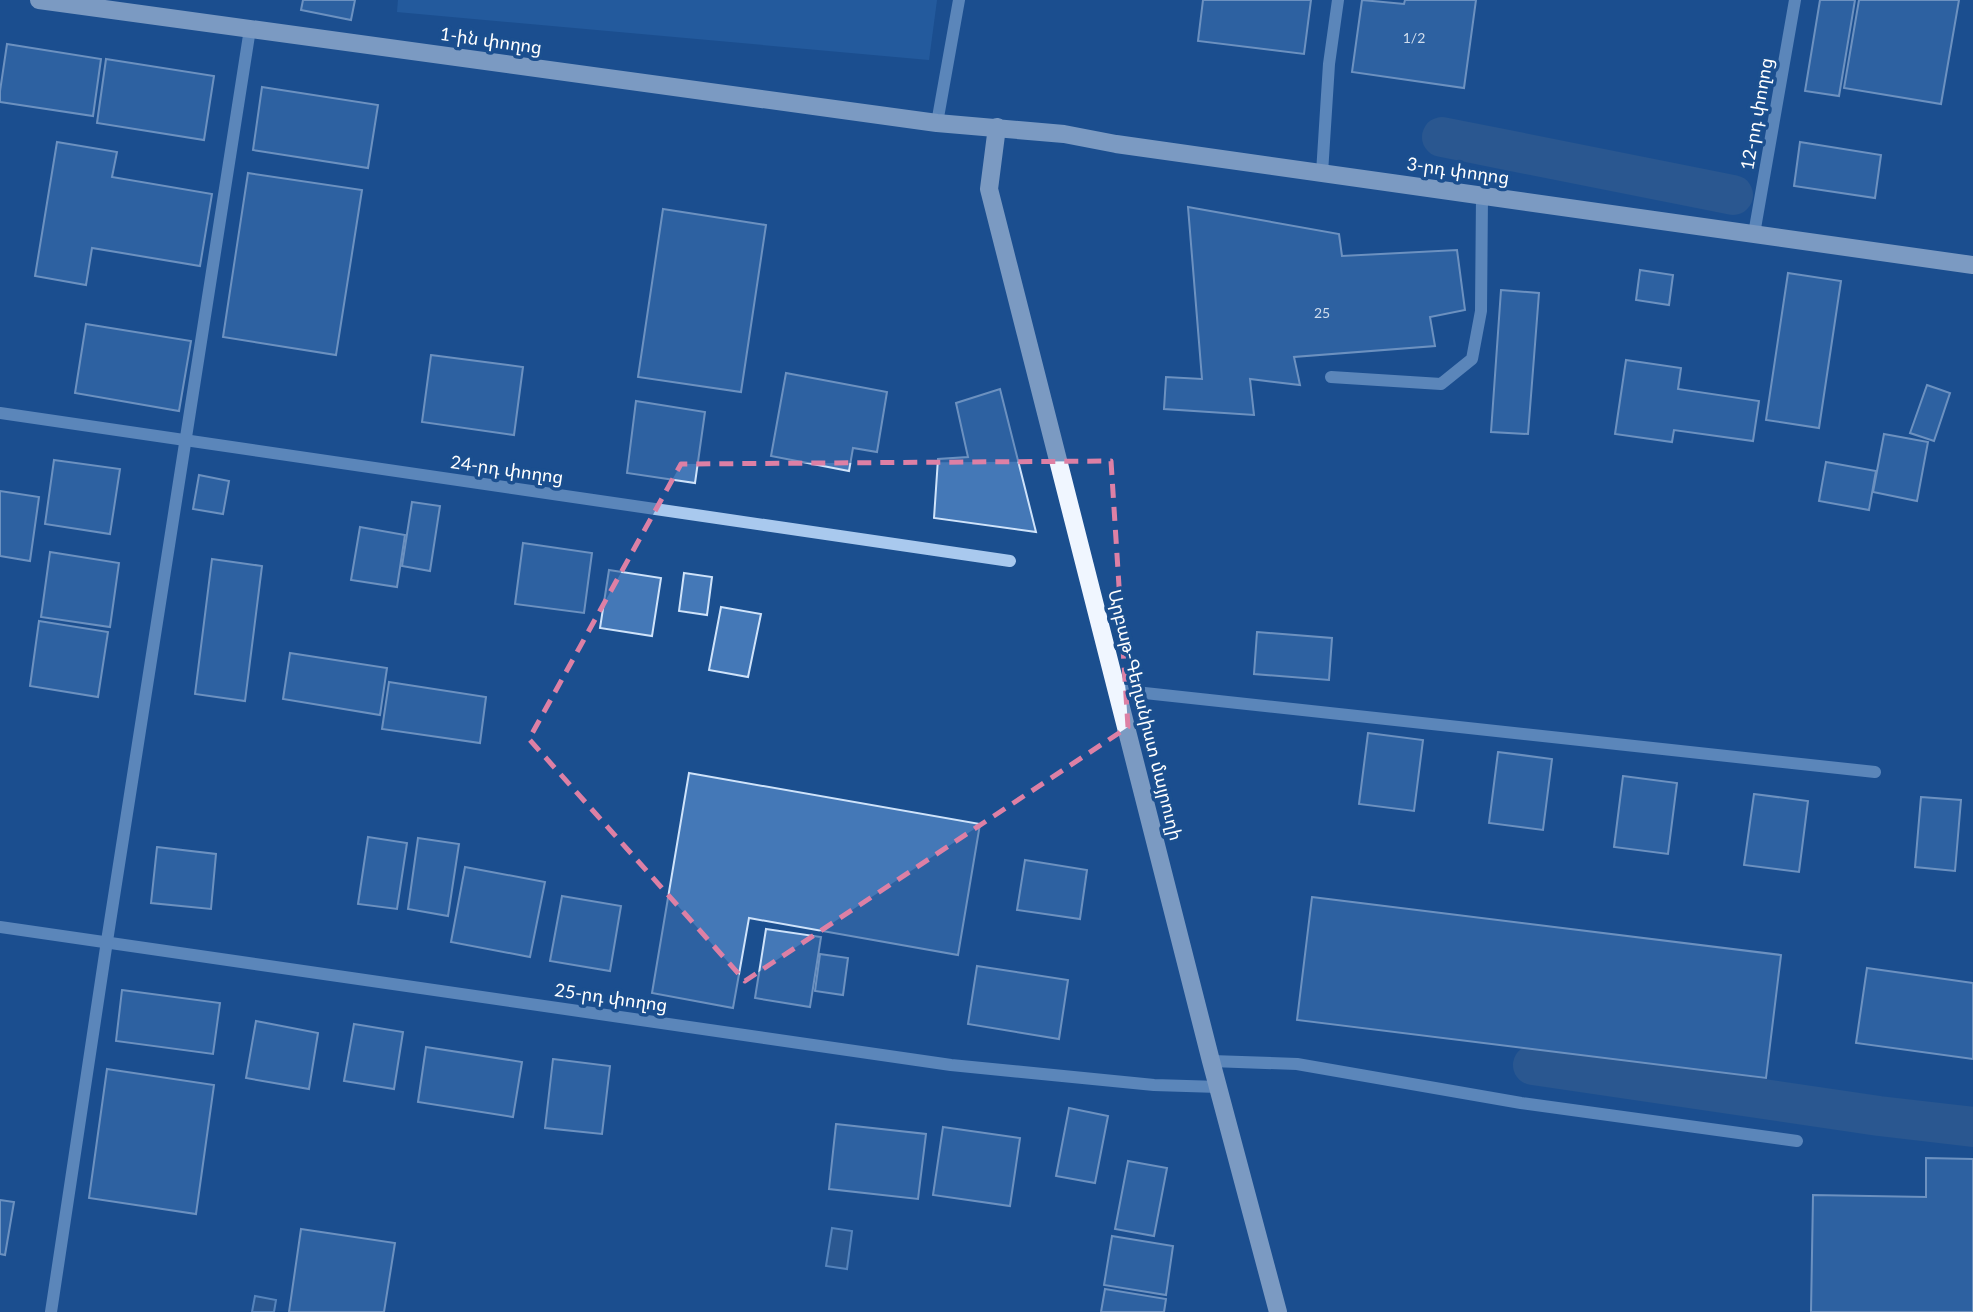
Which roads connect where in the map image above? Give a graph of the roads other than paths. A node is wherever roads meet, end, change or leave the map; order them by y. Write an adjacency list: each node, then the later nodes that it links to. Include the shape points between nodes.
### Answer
1 (39, 0): 5 (main road, 1-ին փողոց)
2 (959, 0): 6 (street)
3 (1338, 0): 8 (street)
4 (1795, 0): 10 (street, 12-րդ փողոց)
5 (250, 29): 6 (main road, 1-ին փողոց); 14 (street)
6 (937, 123): 7 (main road, 3-րդ փողոց)
7 (997, 127): 8 (main road, 3-րդ փողոց); 16 (main road, Արբաթ-Գեղանիստ մայրուղի, via 989,189)
8 (1322, 173): 9 (main road, 3-րդ փողոց)
9 (1482, 196): 10 (main road, 3-րդ փողոց); 12 (street, via 1482,311 1472,359 1441,384)
10 (1754, 234): 11 (main road, 3-րդ փողոց)
11 (1973, 265)
12 (1331, 377)
13 (0, 413): 14 (street, 24-րդ փողոց)
14 (187, 440): 15 (street, 24-րդ փողոց); 19 (street)
15 (1010, 561)
16 (1117, 690): 17 (street); 20 (main road, Արբաթ-Գեղանիստ մայրուղի)
17 (1875, 772)
18 (0, 927): 19 (street, 25-րդ փողոց)
19 (107, 942): 21 (street, 25-րդ փողոց, via 951,1065); 23 (street)
20 (1212, 1061): 21 (main road, Արբաթ-Գեղանիստ մայրուղի); 22 (street, via 1297,1064 1521,1103)
21 (1219, 1087): 24 (main road, Արբաթ-Գեղանիստ մայրուղի)
22 (1797, 1141)
23 (51, 1312)
24 (1278, 1312)

